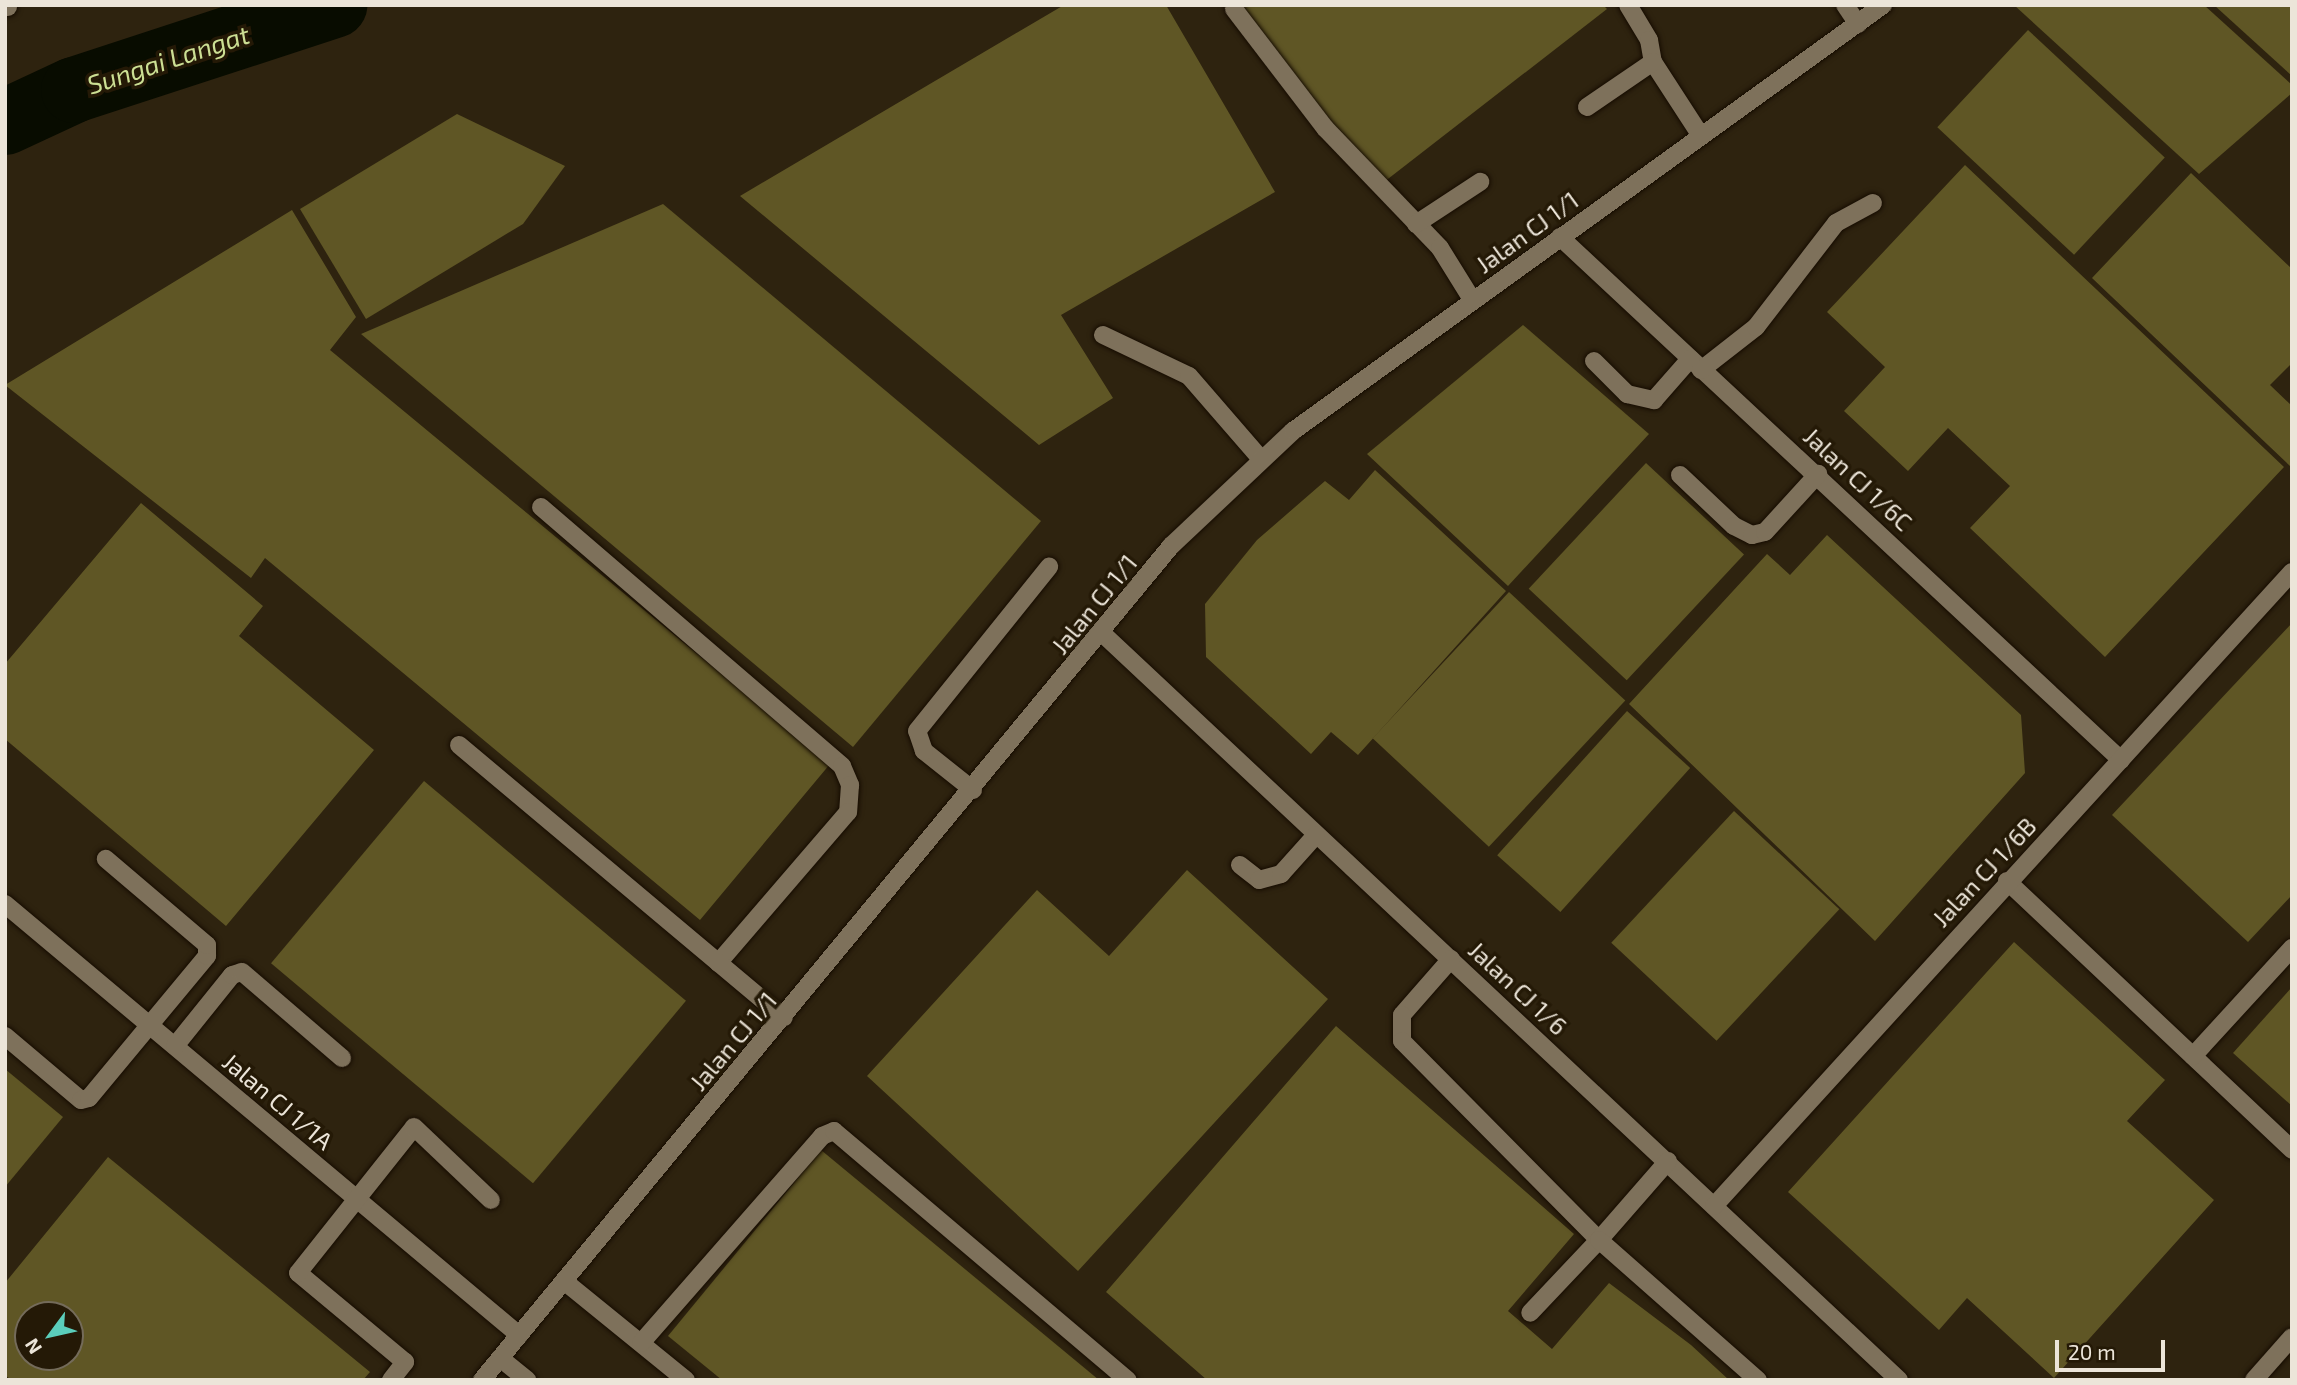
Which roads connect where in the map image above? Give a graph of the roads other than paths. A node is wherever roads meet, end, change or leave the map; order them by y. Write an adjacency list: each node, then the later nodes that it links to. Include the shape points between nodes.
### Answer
1 (1628, 5): 6 (street, via 1649,40)
2 (1845, 5): 5 (street)
3 (1883, 5): 5 (street, Jalan CJ 1/1)
4 (1234, 9): 11 (street, via 1325,128)
5 (1858, 24): 8 (street, Jalan CJ 1/1)
6 (1653, 62): 7 (street); 8 (street)
7 (1587, 107)
8 (1701, 136): 12 (street, Jalan CJ 1/1)
9 (1480, 181): 11 (street)
10 (1873, 203): 16 (street, via 1836,223 1756,327)
11 (1416, 224): 13 (street, via 1440,248)
12 (1560, 237): 13 (street, Jalan CJ 1/1); 16 (street, Jalan CJ 1/6C)
13 (1473, 301): 17 (street, Jalan CJ 1/1)
14 (1103, 335): 17 (street, via 1189,376)
15 (1594, 361): 16 (street, via 1627,394 1654,400)
16 (1695, 364): 18 (street, Jalan CJ 1/6C)
17 (1261, 459): 23 (street, Jalan CJ 1/1, via 1171,546)
18 (1818, 474): 19 (street, via 1765,532 1752,535 1734,526); 25 (street, Jalan CJ 1/6C)
19 (1680, 475)
20 (541, 507): 34 (street, via 842,766 850,785 848,812)
21 (1049, 567): 26 (street, via 917,731 925,751)
22 (2292, 572): 25 (street, Jalan CJ 1/6B)
23 (1102, 634): 26 (street, Jalan CJ 1/1); 27 (street, Jalan CJ 1/6)
24 (459, 745): 34 (street)
25 (2121, 760): 30 (street, Jalan CJ 1/6B)
26 (973, 790): 35 (street, Jalan CJ 1/1)
27 (1316, 835): 29 (street, via 1282,874 1259,880); 33 (street, Jalan CJ 1/6)
28 (106, 859): 36 (street, via 207,946 207,956)
29 (1240, 864)
30 (2007, 881): 39 (street); 45 (street, Jalan CJ 1/6B)
31 (5, 904): 36 (street, Jalan CJ 1/1A)
32 (2292, 948): 39 (street)
33 (1451, 959): 42 (street, Jalan CJ 1/6); 46 (street, via 1402,1015 1402,1041)
34 (718, 963): 35 (street)
35 (784, 1018): 47 (street, Jalan CJ 1/1)
36 (148, 1025): 37 (street, via 89,1098 81,1100); 38 (street, Jalan CJ 1/1A)
37 (5, 1036)
38 (174, 1046): 40 (street, via 232,975 242,972); 43 (street, Jalan CJ 1/1A)
39 (2193, 1056): 41 (street)
40 (342, 1058)
41 (2292, 1150)
42 (1668, 1161): 45 (street, Jalan CJ 1/6); 46 (street)
43 (358, 1200): 44 (street, via 414,1127); 49 (street, Jalan CJ 1/1A); 54 (street, via 298,1273 405,1362)
44 (491, 1200)
45 (1714, 1206): 53 (street, Jalan CJ 1/6)
46 (1599, 1240): 48 (street); 59 (street)
47 (564, 1281): 49 (street, Jalan CJ 1/1); 51 (street)
48 (1530, 1313)
49 (519, 1335): 52 (street, Jalan CJ 1/1)
50 (2292, 1338): 60 (street)
51 (641, 1343): 57 (street); 58 (street, via 822,1136 834,1131)
52 (500, 1358): 55 (street, Jalan CJ 1/1); 56 (street)
53 (1898, 1379)
54 (391, 1380)
55 (482, 1380)
56 (527, 1380)
57 (686, 1380)
58 (1128, 1380)
59 (1758, 1380)
60 (2254, 1380)

